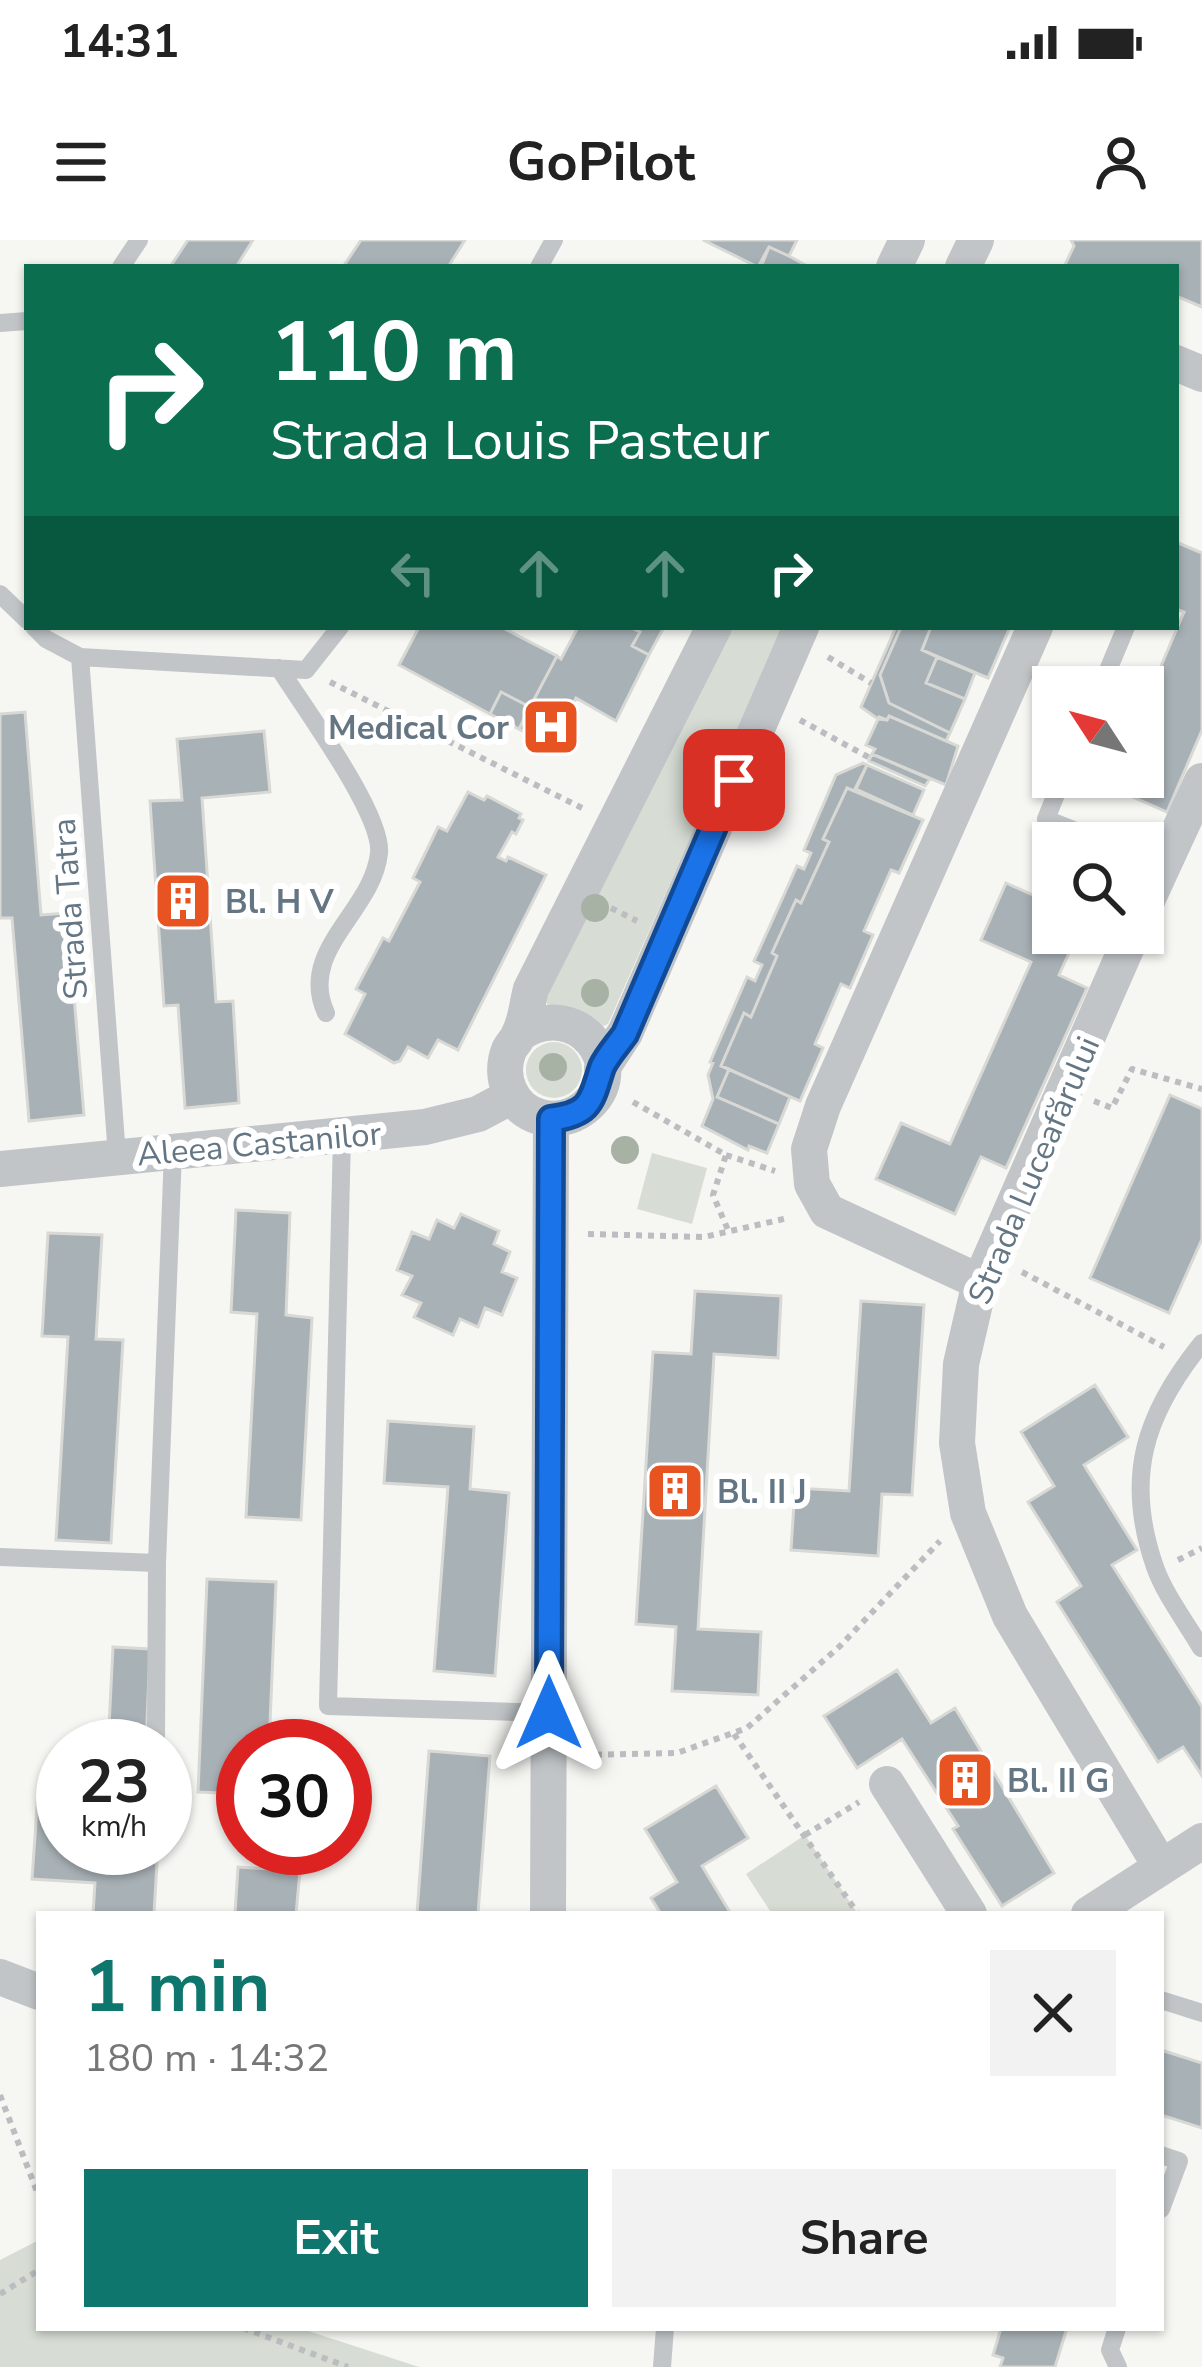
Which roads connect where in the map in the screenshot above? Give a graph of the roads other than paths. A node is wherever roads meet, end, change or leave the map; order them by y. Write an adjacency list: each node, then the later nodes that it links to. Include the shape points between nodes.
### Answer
1 (0, 594): 2 (lane)
2 (24, 617)
3 (37, 630): 9 (lane)
4 (338, 630): 11 (lane, via 306,670)
5 (712, 630): 19 (street, via 531,989)
6 (800, 630): 20 (street, via 625,1034)
7 (1033, 630): 27 (street, via 809,1149 820,1197)
8 (1125, 630): 10 (lane)
9 (80, 657): 11 (lane); 25 (lane, Strada Tatra)
10 (1110, 666)
11 (279, 668): 18 (lane, via 374,820 379,853 321,968 318,996)
12 (1202, 781): 15 (street)
13 (1054, 798): 14 (lane, via 1046,819)
14 (1054, 822)
15 (1192, 826): 16 (street)
16 (1164, 850)
17 (1123, 954): 27 (street, Strada Luceafărului)
18 (326, 1013)
19 (519, 1034): 20 (street, via 566,1023 591,1038); 21 (street, via 505,1068)
20 (602, 1068): 22 (street, via 594,1098)
21 (512, 1096): 22 (street); 23 (street, Aleea Castanilor, via 460,1120)
22 (551, 1119): 32 (street)
23 (342, 1137): 24 (street, Aleea Castanilor); 32 (lane, via 328,1706)
24 (173, 1152): 25 (street, Aleea Castanilor); 30 (lane)
25 (117, 1156): 26 (street, Aleea Castanilor)
26 (0, 1169)
27 (985, 1268): 36 (street, Strada Luceafărului, via 961,1364 957,1443 968,1513 1010,1616)
28 (1202, 1343): 31 (lane, via 1155,1414 1138,1491 1156,1570)
29 (0, 1557): 30 (lane)
30 (157, 1563): 33 (lane)
31 (1202, 1648)
32 (549, 1713): 37 (street)
33 (156, 1719)
34 (887, 1784): 38 (street)
35 (1202, 1840): 36 (street)
36 (1161, 1867): 39 (street)
37 (548, 1911)
38 (967, 1911)
39 (1094, 1911)
40 (0, 1977): 41 (street)
41 (36, 1991)
42 (1164, 2001): 43 (lane)
43 (1202, 2013)
44 (1164, 2156): 45 (lane, via 1178,2161)
45 (1164, 2201)
46 (665, 2331): 48 (lane)
47 (1117, 2331): 49 (lane, via 1109,2350)
48 (662, 2367)
49 (1118, 2367)

